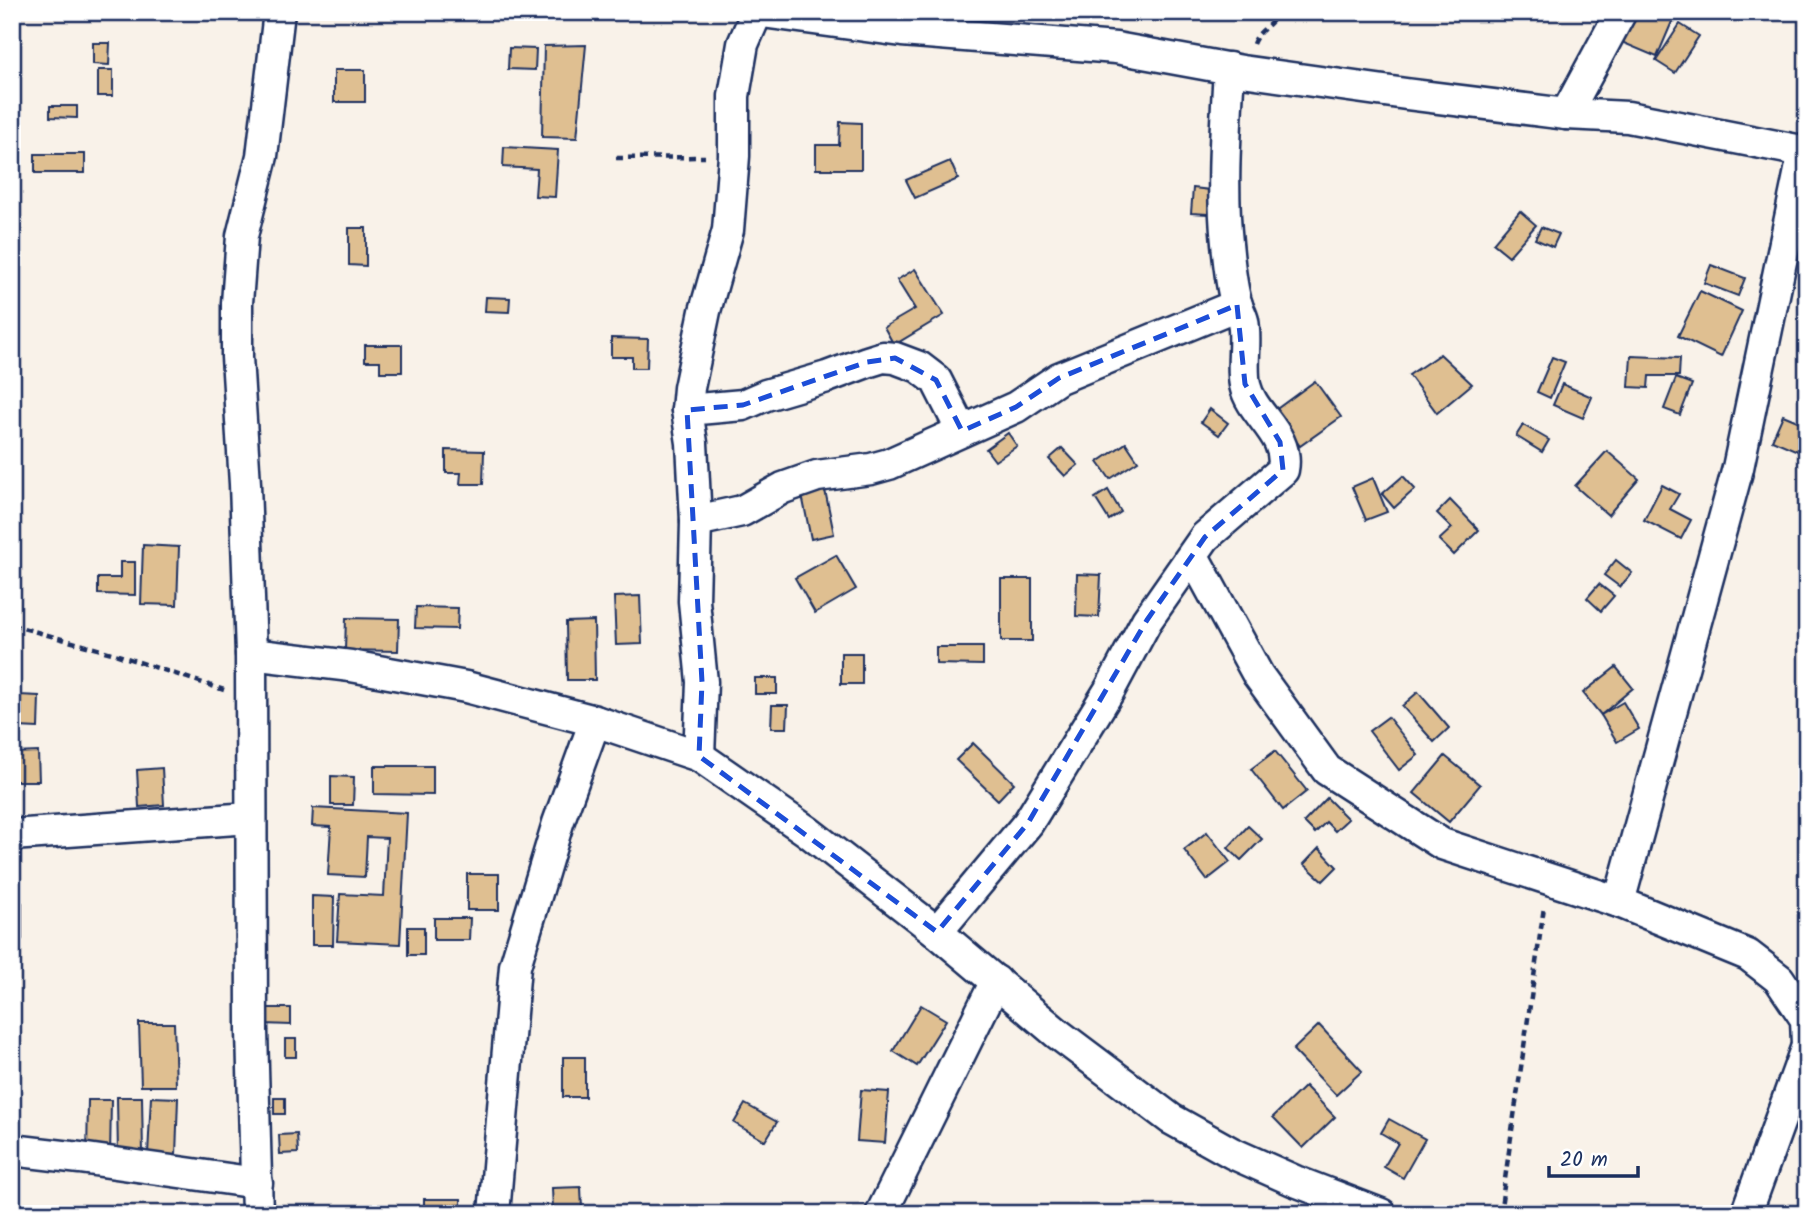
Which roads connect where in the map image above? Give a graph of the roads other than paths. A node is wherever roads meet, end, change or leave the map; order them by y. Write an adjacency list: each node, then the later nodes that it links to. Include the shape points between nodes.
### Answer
1 (279, 12): 13 (street, via 262,156 243,236 237,303)
2 (760, 12): 4 (street, via 902,31); 9 (street, via 743,44 734,96 728,230 705,311)
3 (1621, 12): 6 (street)
4 (998, 26): 5 (street)
5 (1236, 69): 6 (street); 8 (street, via 1223,193)
6 (1566, 114): 7 (street, via 1628,117)
7 (1805, 151): 18 (street, via 1738,468)
8 (1237, 305): 10 (street, via 1059,378 1016,407); 12 (street, via 1243,321 1245,384 1280,442 1285,462 1283,470 1205,537)
9 (687, 410): 10 (street, via 743,405 883,357 919,367 936,380); 11 (street)
10 (962, 431): 11 (street, via 889,464 817,475 742,511)
11 (696, 521): 15 (street, via 694,601 702,682)
12 (1193, 556): 18 (street, via 1258,674 1327,769 1442,844); 19 (street, via 1147,620 1028,823)
13 (251, 654): 14 (street, via 466,687); 16 (street)
14 (595, 721): 15 (street); 25 (street, via 558,823 515,966)
15 (699, 756): 19 (street, via 807,831)
16 (250, 818): 17 (street); 23 (street)
17 (12, 835)
18 (1619, 902): 21 (street, via 1748,955 1779,979 1806,1018)
19 (937, 932): 20 (street)
20 (996, 981): 26 (street); 27 (street, via 1171,1119 1232,1153)
21 (1807, 1046): 28 (street)
22 (12, 1150): 23 (street)
23 (257, 1183): 24 (street)
24 (257, 1214)
25 (494, 1214)
26 (881, 1214)
27 (1381, 1214)
28 (1746, 1214)

